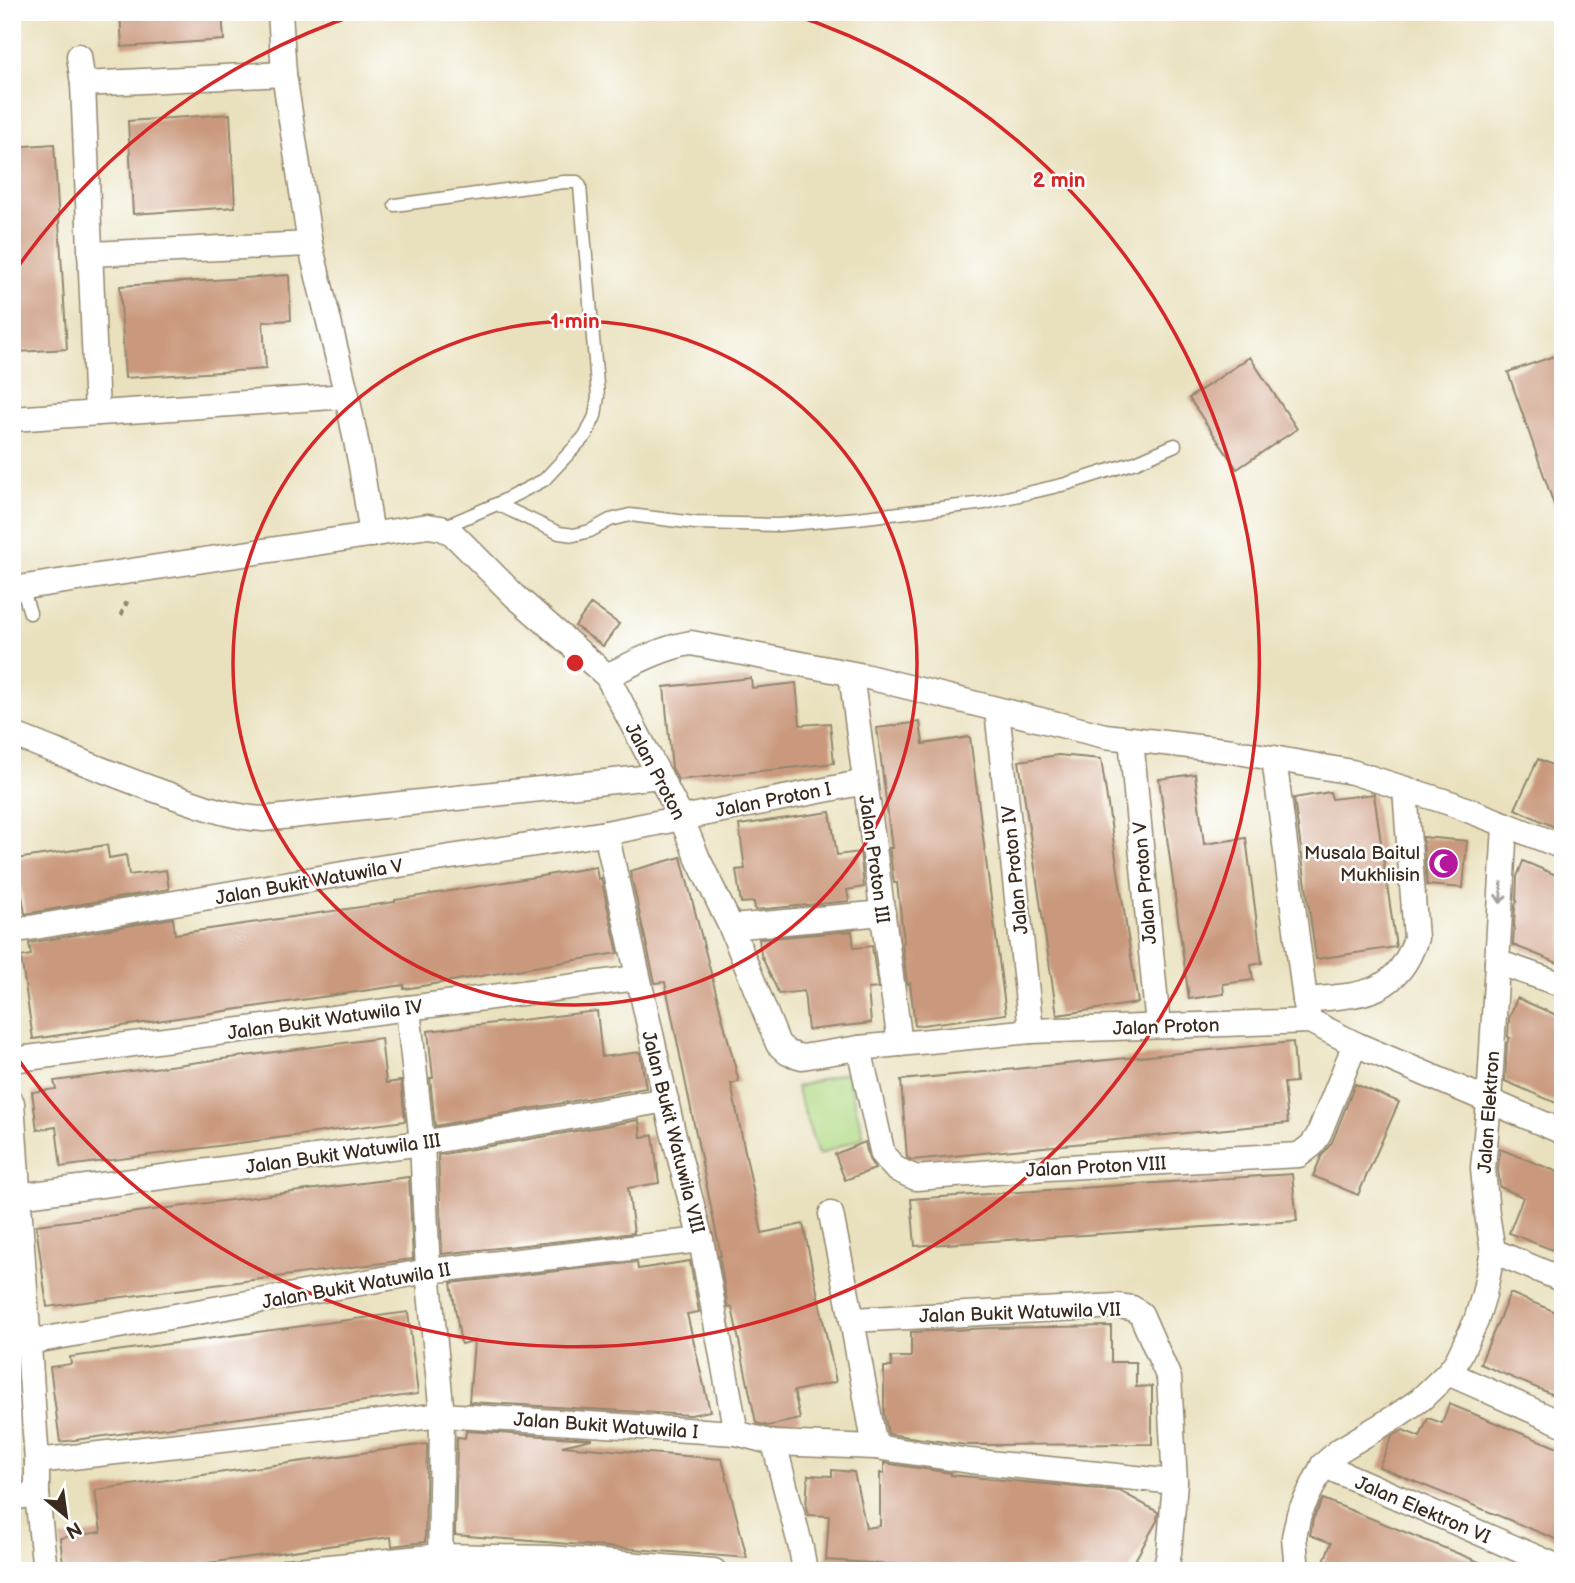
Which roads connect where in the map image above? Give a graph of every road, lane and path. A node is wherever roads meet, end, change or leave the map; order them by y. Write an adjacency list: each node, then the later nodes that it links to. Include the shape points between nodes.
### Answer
1 (280, 12): 3 (street)
2 (79, 56): 4 (street)
3 (284, 74): 4 (street); 6 (street)
4 (83, 84): 7 (street)
5 (395, 205): 12 (lane, via 565,182 580,186 598,396 595,416 586,435 544,480)
6 (310, 244): 7 (street); 8 (street)
7 (90, 254): 9 (street)
8 (347, 396): 9 (street); 14 (street)
9 (97, 413): 10 (street)
10 (12, 419)
11 (1175, 445): 12 (lane, via 1066,484 985,503 779,525 695,523 630,515 574,535 559,533)
12 (498, 503): 13 (lane)
13 (441, 528): 14 (street); 18 (street, via 452,533 515,596)
14 (372, 535): 15 (street)
15 (17, 588): 16 (lane)
16 (30, 613)
17 (850, 674): 18 (street, via 691,643 654,653); 19 (street); 24 (street, Jalan Proton III)
18 (607, 676): 23 (street, Jalan Proton)
19 (998, 710): 21 (street); 39 (street, Jalan Proton IV)
20 (12, 734): 23 (street, via 114,775 242,818)
21 (1131, 739): 22 (street); 38 (street, Jalan Proton V)
22 (1274, 758): 25 (street, via 1352,772); 37 (street)
23 (660, 776): 26 (street, Jalan Proton)
24 (865, 782): 26 (street, Jalan Proton I); 30 (street, Jalan Proton III)
25 (1405, 789): 27 (street); 37 (street, Jalan Proton, via 1416,938 1410,956 1385,985)
26 (681, 817): 28 (street, Jalan Proton I); 31 (street, Jalan Proton)
27 (1505, 825): 29 (street); 33 (street, Jalan Elektron, one-way to 33)
28 (606, 833): 32 (street, Jalan Bukit Watuwila V); 34 (street, Jalan Bukit Watuwila VIII)
29 (1563, 847)
30 (883, 913): 31 (street); 40 (street, Jalan Proton III)
31 (730, 927): 42 (street, Jalan Proton, via 778,1044 803,1057)
32 (12, 932)
33 (1497, 962): 35 (street); 44 (street, Jalan Elektron)
34 (637, 978): 36 (street, Jalan Bukit Watuwila IV); 45 (street, Jalan Bukit Watuwila VIII)
35 (1563, 985)
36 (408, 1008): 43 (street, Jalan Bukit Watuwila IV); 48 (street)
37 (1307, 1010): 38 (street, Jalan Proton); 41 (street)
38 (1158, 1026): 39 (street, Jalan Proton)
39 (1031, 1031): 40 (street, Jalan Proton)
40 (900, 1044): 42 (street, Jalan Proton)
41 (1355, 1044): 42 (street, Jalan Proton VIII, via 1318,1136 1299,1155 916,1178 896,1169 883,1155); 44 (street)
42 (859, 1048)
43 (12, 1060)
44 (1482, 1098): 47 (street); 53 (street, Jalan Elektron, via 1483,1168)
45 (666, 1100): 48 (street, Jalan Bukit Watuwila III); 52 (street, Jalan Bukit Watuwila VIII)
46 (12, 1103): 49 (street)
47 (1563, 1132)
48 (422, 1143): 49 (street, Jalan Bukit Watuwila III); 54 (street)
49 (18, 1196): 51 (street)
50 (831, 1214): 56 (street)
51 (17, 1230): 57 (street)
52 (701, 1240): 54 (street, Jalan Bukit Watuwila II); 61 (street, Jalan Bukit Watuwila VIII)
53 (1493, 1251): 55 (street); 58 (street, Jalan Elektron, via 1476,1321)
54 (428, 1270): 57 (street, Jalan Bukit Watuwila II); 59 (street)
55 (1563, 1280)
56 (852, 1320): 63 (street); 66 (street, Jalan Bukit Watuwila VII, via 1132,1308 1141,1314 1169,1377)
57 (20, 1343): 64 (street)
58 (1448, 1373): 60 (street); 65 (street, Jalan Elektron, via 1421,1399)
59 (442, 1415): 61 (street, Jalan Bukit Watuwila I); 64 (street, Jalan Bukit Watuwila I); 69 (street)
60 (1563, 1424)
61 (736, 1433): 62 (street, Jalan Bukit Watuwila I)
62 (774, 1443): 63 (street, Jalan Bukit Watuwila I); 74 (street)
63 (876, 1447): 66 (street, Jalan Bukit Watuwila I)
64 (37, 1461): 67 (street)
65 (1323, 1465): 70 (street, Jalan Elektron VI); 76 (street, Jalan Elektron, via 1299,1514 1294,1537)
66 (1175, 1482): 75 (street)
67 (37, 1494): 68 (street); 71 (street)
68 (12, 1497)
69 (440, 1563): 72 (street); 73 (street, via 551,1559)
70 (1563, 1569)
71 (45, 1571)
72 (288, 1571)
73 (714, 1571)
74 (805, 1571)
75 (1165, 1571)
76 (1297, 1571)

